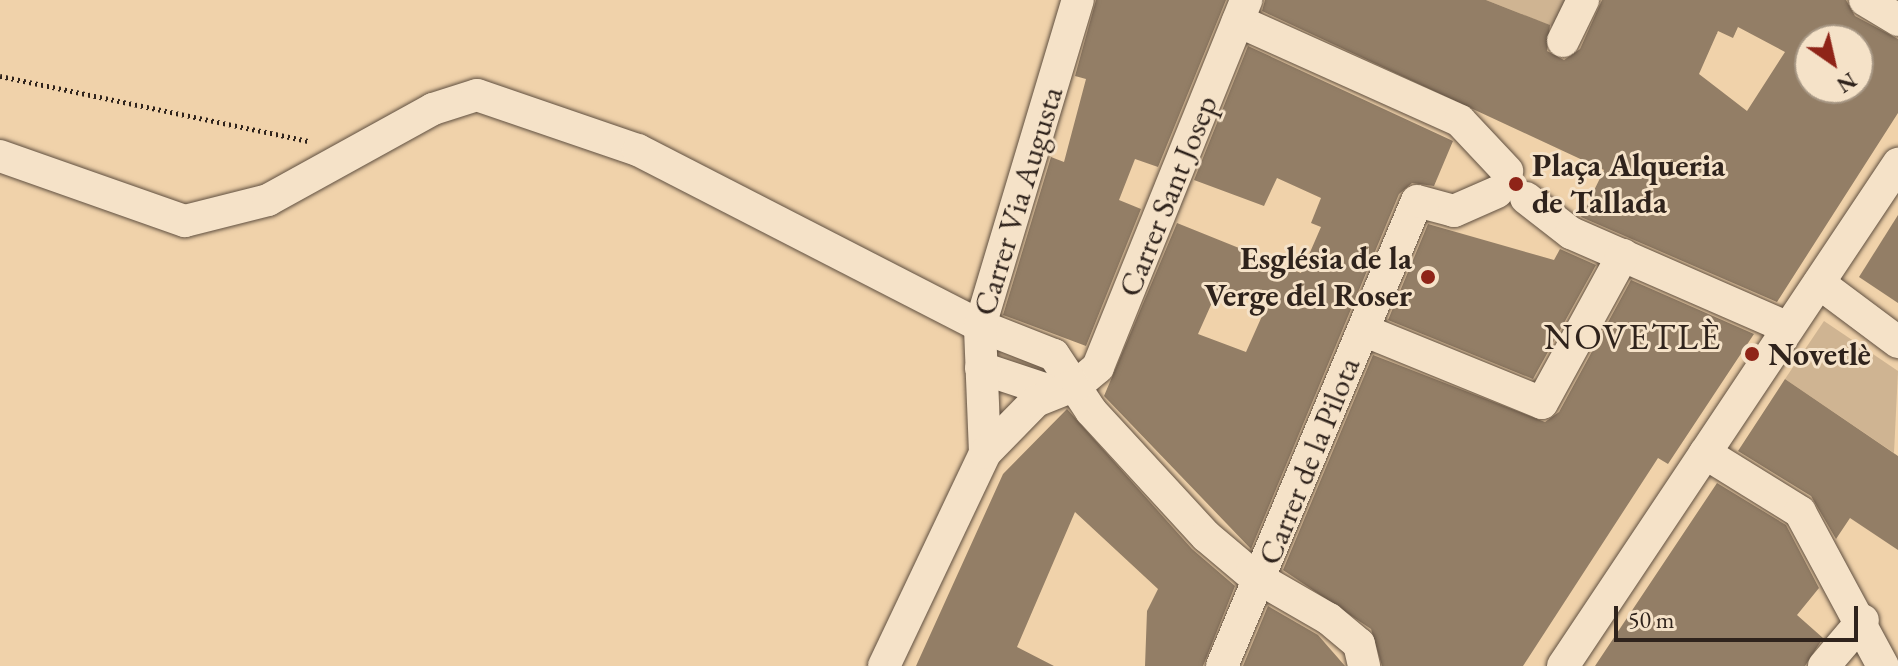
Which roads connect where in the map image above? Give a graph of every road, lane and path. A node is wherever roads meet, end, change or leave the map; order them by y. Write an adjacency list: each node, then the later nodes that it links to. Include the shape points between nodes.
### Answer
1 (1078, 0): 14 (street, Carrer Via Augusta)
2 (1583, 0): 6 (street)
3 (1865, 0): 5 (street)
4 (1242, 10): 11 (street, via 1460,121); 19 (street, Carrer Sant Josep, via 1106,353)
5 (1898, 20)
6 (1563, 41)
7 (0, 76): 8 (path)
8 (358, 153): 9 (street, via 268,200 185,221); 14 (street, via 458,99 496,101 682,169)
9 (0, 156)
10 (1898, 164): 13 (street)
11 (1510, 187): 12 (street, via 1571,233); 16 (street, Carrer de la Pilota, via 1454,211 1417,201)
12 (1623, 255): 15 (street); 16 (street, via 1542,403)
13 (1830, 291): 15 (street); 17 (street)
14 (980, 326): 18 (street, Carrer Via Augusta); 19 (street, via 1054,355)
15 (1788, 328): 21 (street)
16 (1363, 330): 22 (street, Carrer de la Pilota)
17 (1898, 342)
18 (981, 368): 19 (street); 20 (street, Carrer Via Augusta)
19 (1066, 388): 20 (street, Carrer Sant Josep); 22 (street, via 1206,536)
20 (985, 453): 25 (street)
21 (1705, 453): 23 (street, via 1800,512 1817,553); 28 (street)
22 (1260, 579): 26 (street, Carrer de la Pilota); 27 (street, via 1359,644)
23 (1863, 620): 24 (street); 29 (street); 30 (street)
24 (1898, 634)
25 (884, 666)
26 (1222, 666)
27 (1364, 666)
28 (1563, 666)
29 (1824, 666)
30 (1883, 666)

